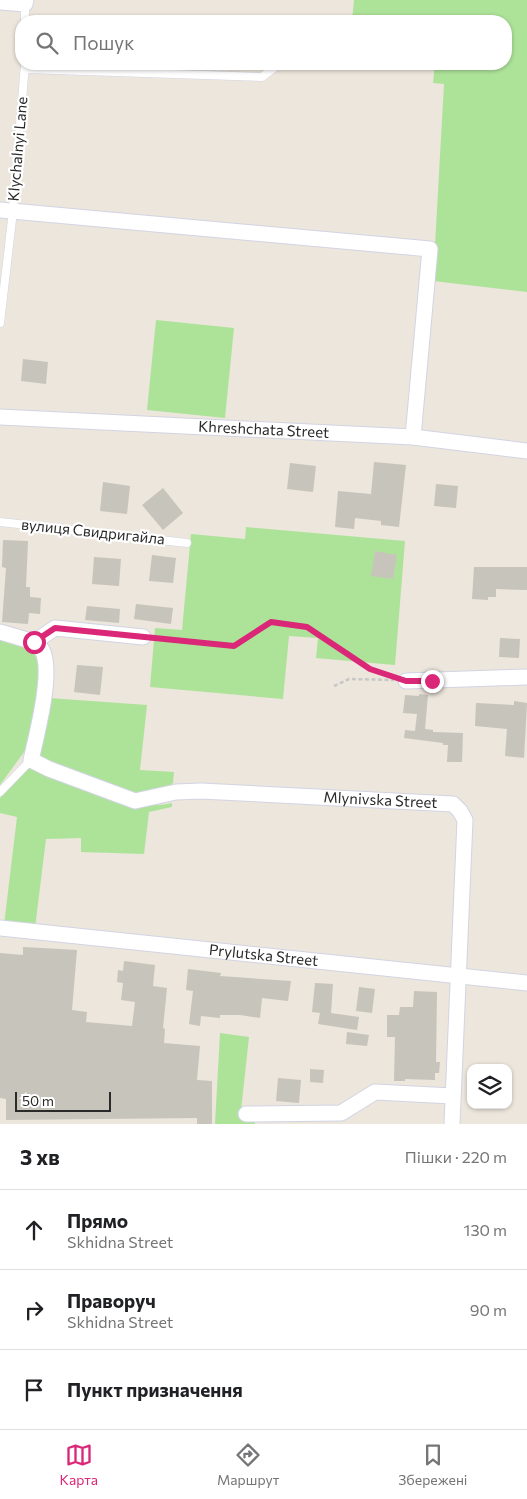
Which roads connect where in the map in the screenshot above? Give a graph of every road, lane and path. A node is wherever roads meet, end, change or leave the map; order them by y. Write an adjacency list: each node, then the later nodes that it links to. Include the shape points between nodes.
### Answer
1 (0, 2): 2 (street)
2 (25, 2): 3 (lane)
3 (25, 15)
4 (25, 70): 7 (lane, Klychalnyi Lane)
5 (111, 70): 6 (lane, via 262,77)
6 (271, 70)
7 (7, 211): 8 (lane, Klychalnyi Lane); 10 (street, via 430,249)
8 (0, 323)
9 (0, 417): 10 (street, Khreshchata Street)
10 (413, 437): 11 (street, Khreshchata Street)
11 (527, 451)
12 (0, 522): 13 (lane, вулиця Свидригайла)
13 (186, 543)
14 (0, 632): 16 (street)
15 (143, 637): 16 (street, via 55,628); 18 (path, via 234,646 271,622 307,627 370,669)
16 (34, 642): 20 (street, via 43,650 46,672)
17 (527, 678): 18 (street)
18 (406, 681): 19 (path, via 349,679)
19 (334, 686)
20 (30, 760): 21 (lane); 23 (street, Mlynivska Street, via 135,802 176,792 201,791 453,804 465,820)
21 (0, 792)
22 (0, 928): 23 (street, Prylutska Street)
23 (458, 977): 24 (street, Prylutska Street); 25 (street, Mlynivska Street)
24 (527, 983)
25 (452, 1096): 26 (street, via 374,1092 341,1113); 27 (street, Mlynivska Street)
26 (246, 1114)
27 (452, 1124)

